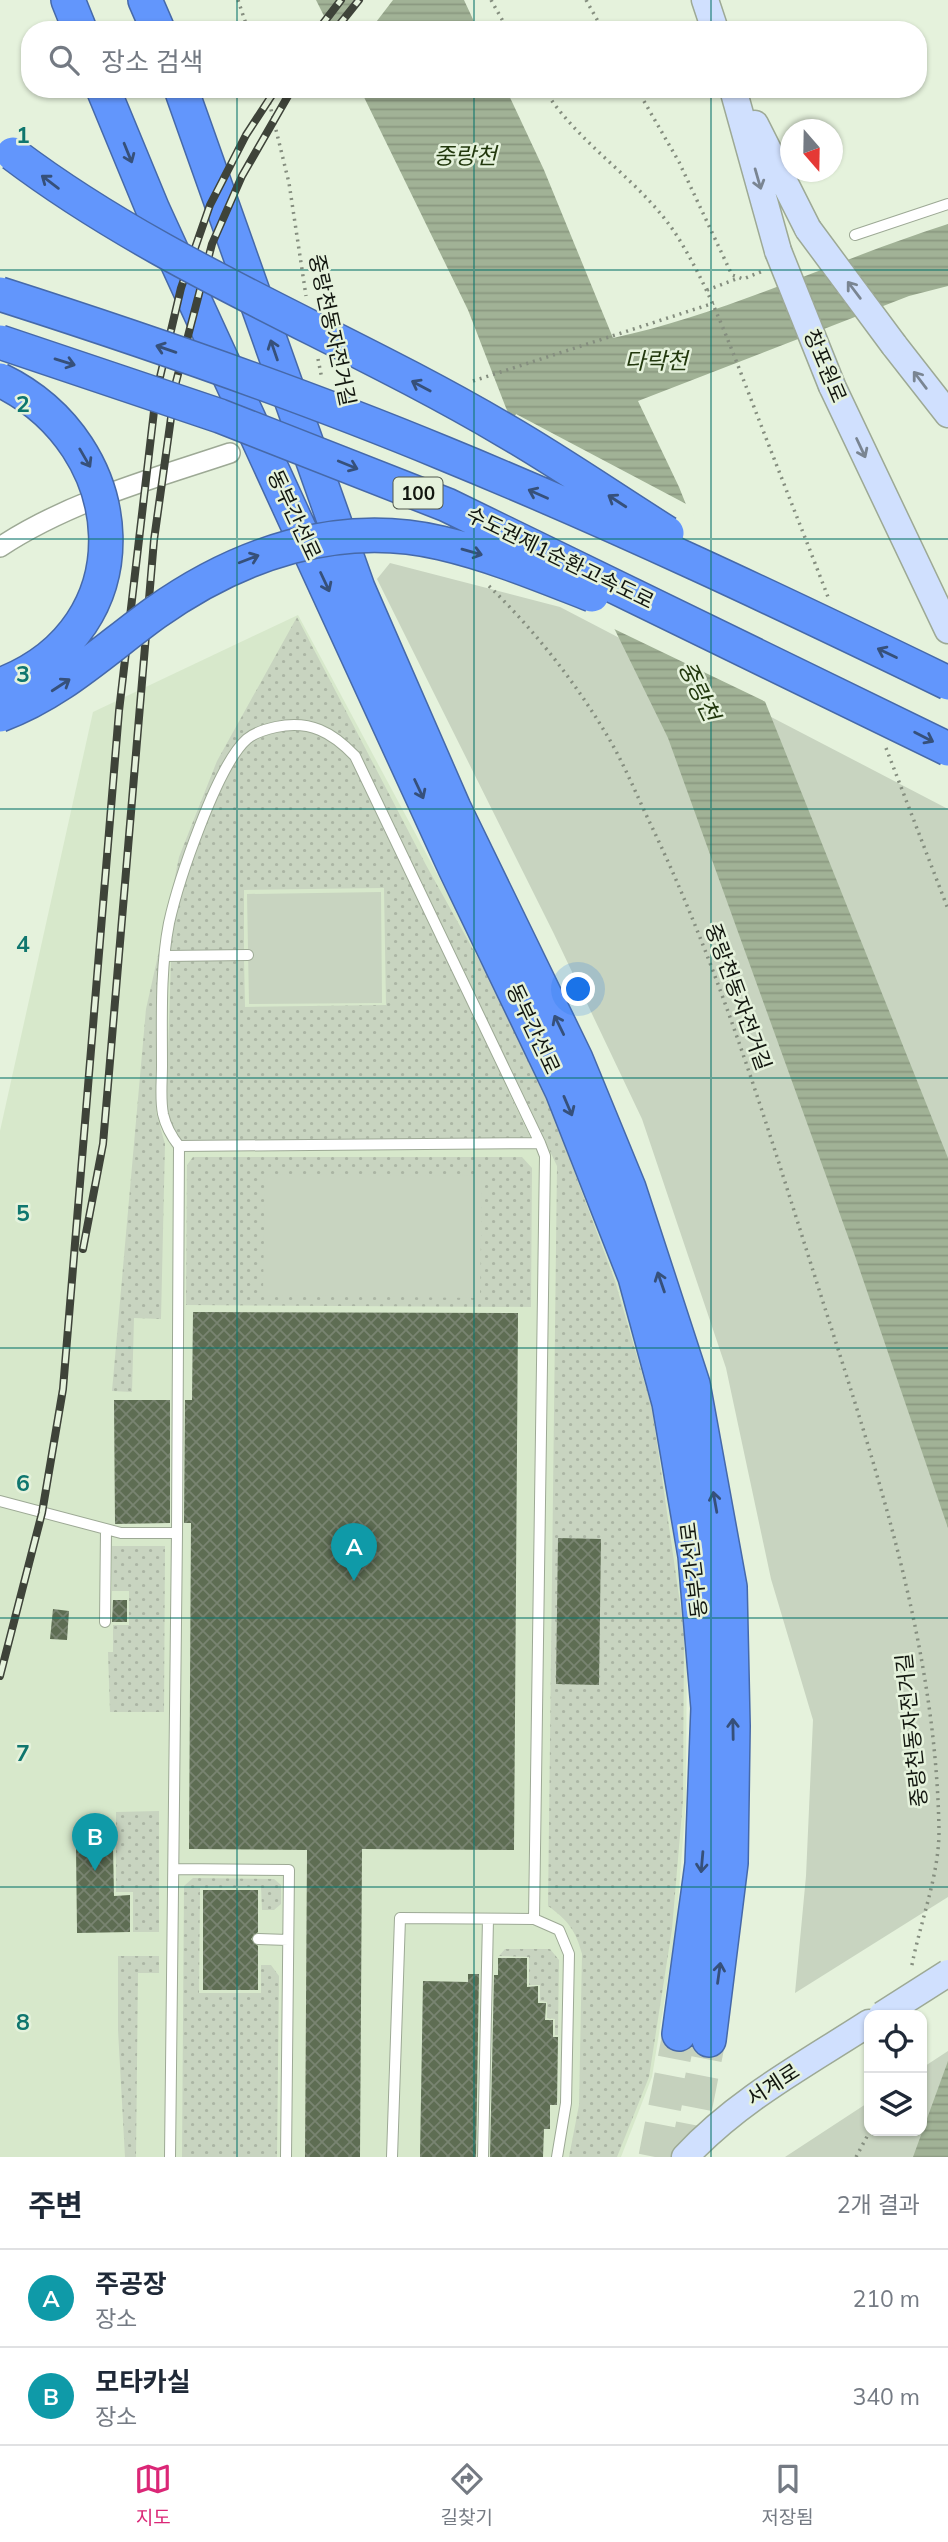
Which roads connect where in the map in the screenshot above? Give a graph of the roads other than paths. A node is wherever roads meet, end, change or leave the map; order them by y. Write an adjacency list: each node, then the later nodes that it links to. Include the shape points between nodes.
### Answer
1 (68, 0): 4 (highway)
2 (145, 0): 5 (highway)
3 (711, 2): 6 (street)
4 (76, 21)
5 (154, 21)
6 (714, 21)
7 (107, 98): 8 (highway, 동부간선로, one-way to 8, via 153,211 562,1091 635,1277 669,1403 695,1556 708,1708 694,2037 732,1863 733,1726 730,1587 693,1384 629,1188 576,1059 454,808 358,588)
8 (184, 98)
9 (737, 98): 21 (street, 창포원로, one-way to 21, bridge, via 771,261)
10 (740, 98): 17 (street, 창포원로, one-way to 10, bridge, via 807,229)
11 (7, 148): 20 (highway, one-way to 11, bridge, via 506,430 127,231 65,193)
12 (948, 204): 13 (lane)
13 (855, 235)
14 (0, 295): 20 (highway, 100, one-way to 14, bridge, via 339,412)
15 (0, 342): 23 (highway, 수도권제1순환고속도로 / 100, one-way to 23, bridge, via 220,416 447,505)
16 (0, 380): 24 (highway, one-way to 24, bridge, via 40,405 76,442 97,483 107,531 100,576 83,618 47,659)
17 (948, 414)
18 (230, 453): 19 (street, via 128,486 42,521)
19 (0, 547)
20 (757, 591): 22 (highway, 100, one-way to 20, bridge)
21 (948, 630)
22 (948, 683)
23 (819, 684): 25 (highway, one-way to 23, bridge, via 68,681 212,576 295,545 354,536 422,540 491,557); 26 (highway, 수도권제1순환고속도로 / 100, one-way to 26, bridge)
24 (0, 685)
25 (0, 715)
26 (948, 749)
27 (248, 955): 28 (lane)
28 (166, 956): 29 (lane, via 186,860 240,746 249,736 268,728 316,726 339,739 360,765); 30 (lane, via 162,1111 168,1132)
29 (540, 1143): 30 (lane); 37 (lane, via 545,1156)
30 (179, 1146): 33 (lane)
31 (0, 1501): 32 (lane)
32 (106, 1529): 33 (lane); 34 (lane)
33 (177, 1533): 35 (lane)
34 (105, 1622)
35 (174, 1869): 39 (lane, via 289,1870); 43 (lane)
36 (488, 1919): 37 (lane); 45 (lane, via 400,1918); 46 (lane)
37 (534, 1919): 47 (lane, via 559,1930 569,1954 566,2103)
38 (258, 1939): 39 (lane)
39 (288, 1940): 44 (lane)
40 (948, 1973): 41 (street, bridge)
41 (890, 2010)
42 (864, 2026): 48 (street, 서계로, via 745,2101 715,2124)
43 (170, 2157)
44 (286, 2157)
45 (392, 2157)
46 (483, 2157)
47 (557, 2157)
48 (685, 2157)

